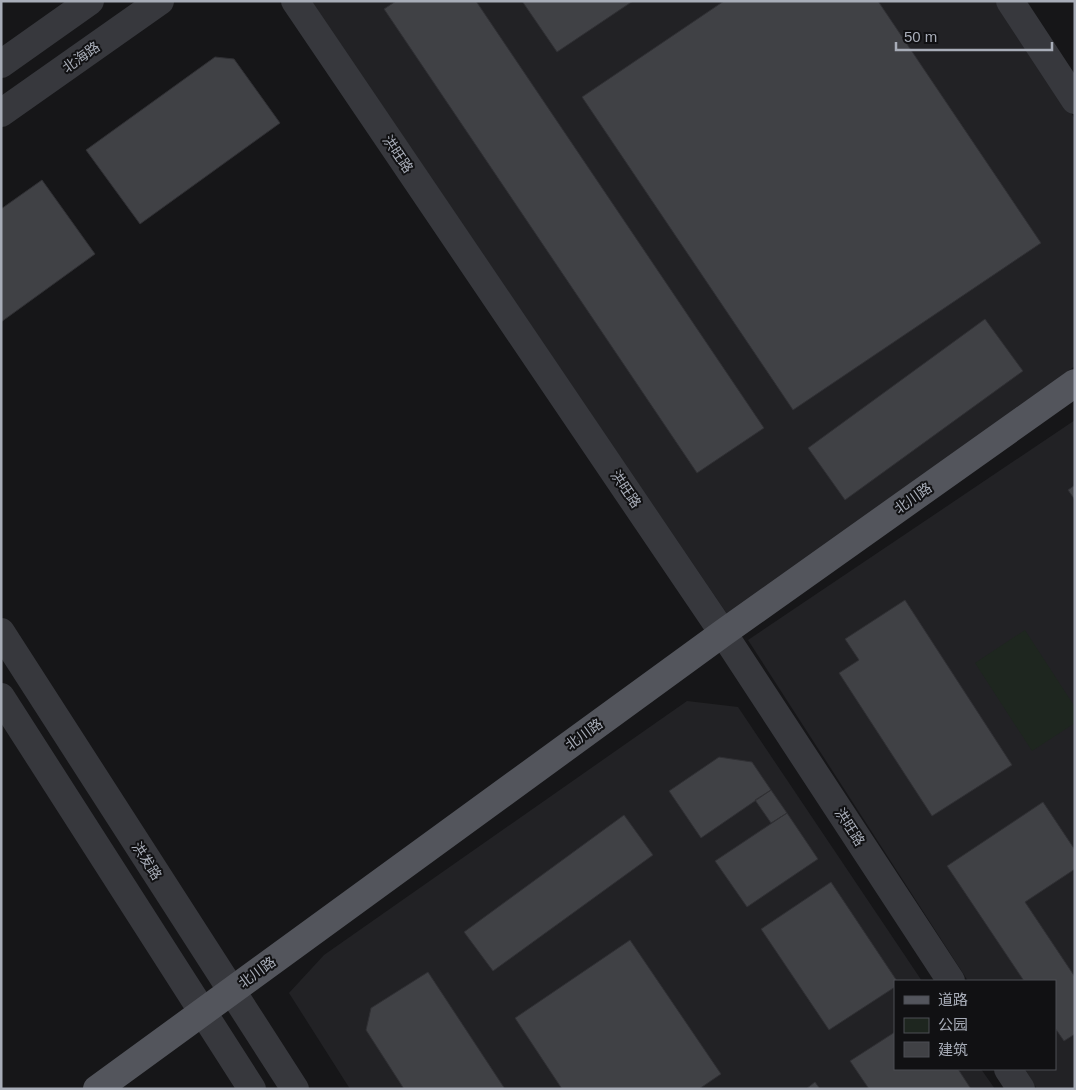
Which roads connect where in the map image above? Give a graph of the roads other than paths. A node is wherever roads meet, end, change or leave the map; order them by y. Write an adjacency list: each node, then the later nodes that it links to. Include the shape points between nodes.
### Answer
1 (90, 1): 5 (street)
2 (160, 1): 7 (street, 北海路)
3 (295, 1): 10 (street, 洪旺路)
4 (1010, 1): 6 (street)
5 (1, 64)
6 (1075, 100)
7 (1, 113)
8 (1075, 383): 10 (main road, 北川路)
9 (1, 632): 13 (street, 洪发路)
10 (723, 633): 12 (street, 洪旺路); 13 (main road, 北川路)
11 (1, 697): 14 (street)
12 (949, 980)
13 (231, 991): 14 (main road, 北川路); 18 (street, 洪发路)
14 (202, 1012): 16 (main road, 北川路); 17 (street)
15 (1009, 1070): 19 (street)
16 (97, 1089)
17 (252, 1089)
18 (295, 1089)
19 (1021, 1089)

